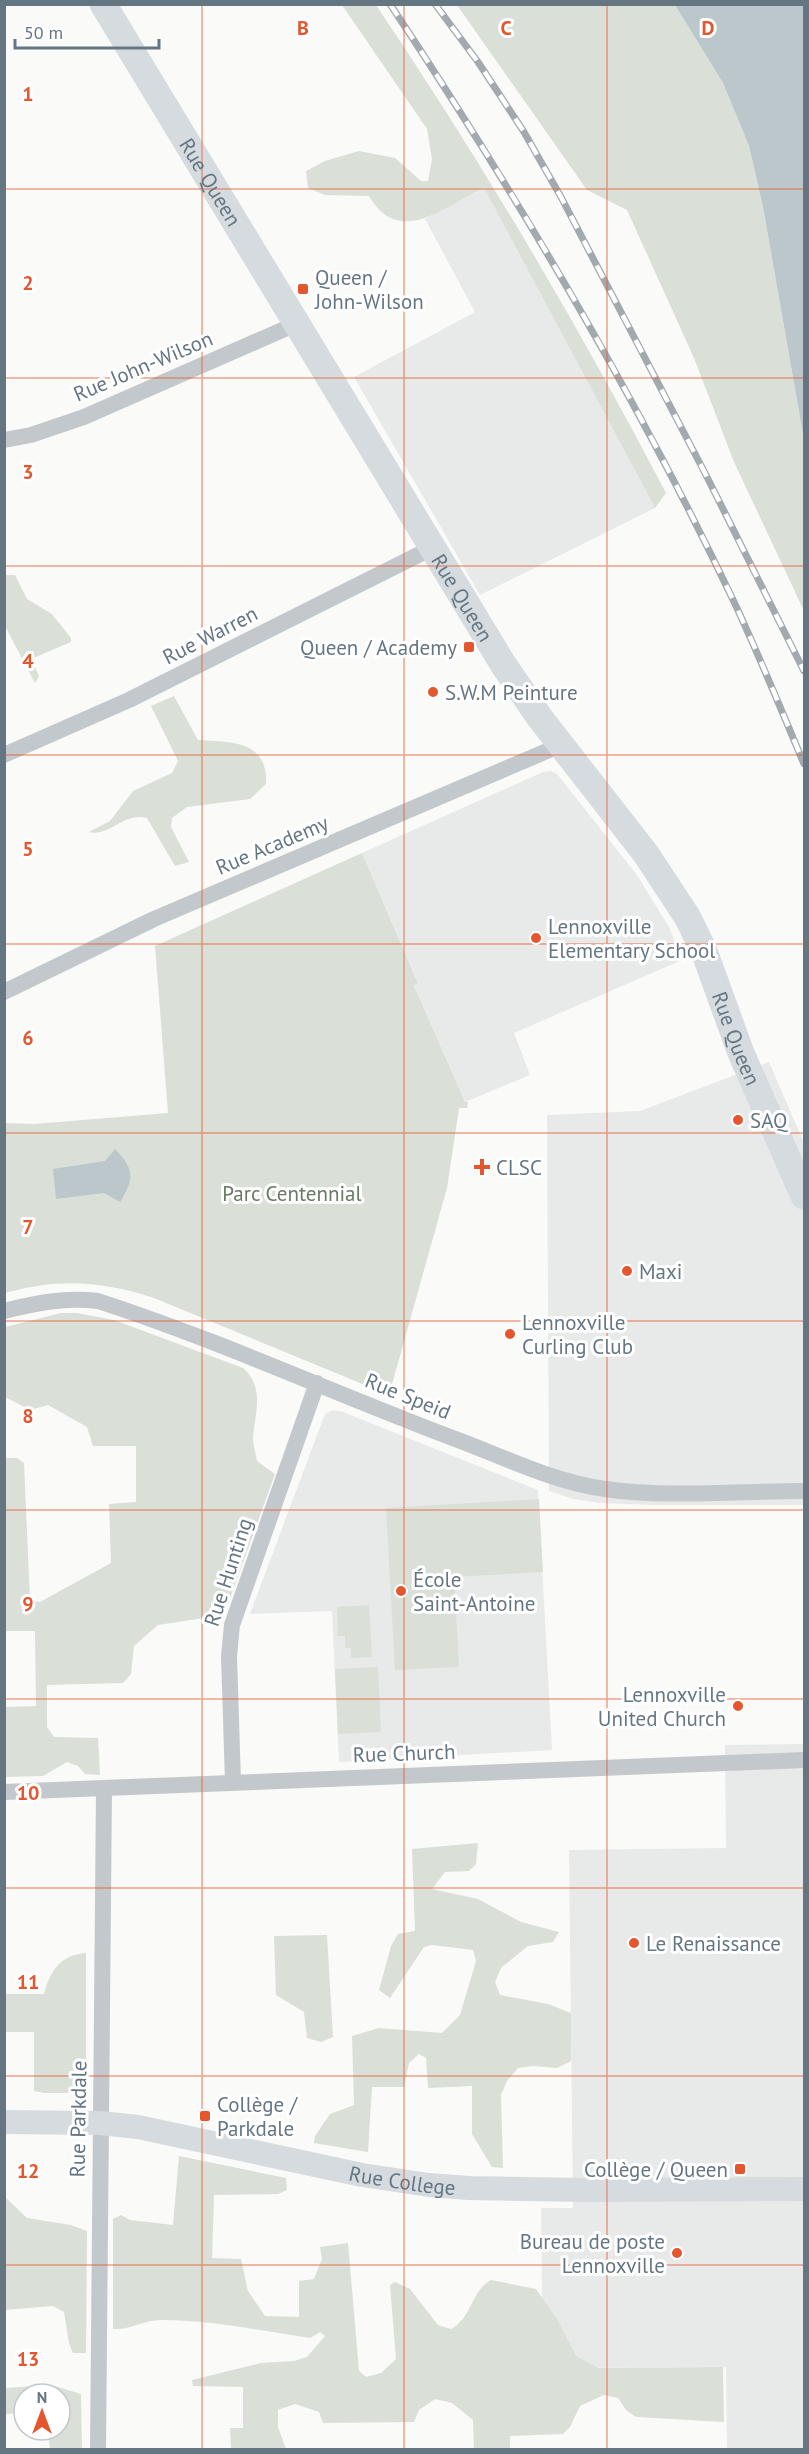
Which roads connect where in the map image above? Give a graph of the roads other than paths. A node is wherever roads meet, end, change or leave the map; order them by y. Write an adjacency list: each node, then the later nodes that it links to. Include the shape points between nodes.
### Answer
1 (111, 7): 2 (main road, Rue Queen)
2 (296, 324): 3 (street, Rue John-Wilson, via 84,417); 4 (main road, Rue Queen)
3 (4, 440)
4 (432, 548): 5 (main road, Rue Queen, via 503,664); 6 (street, Rue Warren, via 129,700)
5 (561, 745): 7 (street, Rue Academy, via 154,919); 8 (main road, Rue Queen, via 646,854 688,918 741,1053)
6 (4, 754)
7 (4, 992)
8 (804, 1196)
9 (4, 1311): 10 (street, Rue Speid, via 58,1299 98,1301)
10 (316, 1383): 11 (street, Rue Speid, via 551,1476 584,1485 645,1492); 13 (street, Rue Hunting, via 232,1624)
11 (804, 1491)
12 (804, 1760): 13 (street, Rue Church)
13 (232, 1782): 14 (street, Rue Church)
14 (104, 1790): 15 (street, Rue Church); 17 (street, Rue Parkdale)
15 (4, 1792)
16 (4, 2122): 17 (street, Rue College)
17 (100, 2123): 18 (street, Rue College, via 138,2127 362,2175 429,2185 586,2190); 19 (street, Rue Parkdale)
18 (804, 2189)
19 (98, 2450)

